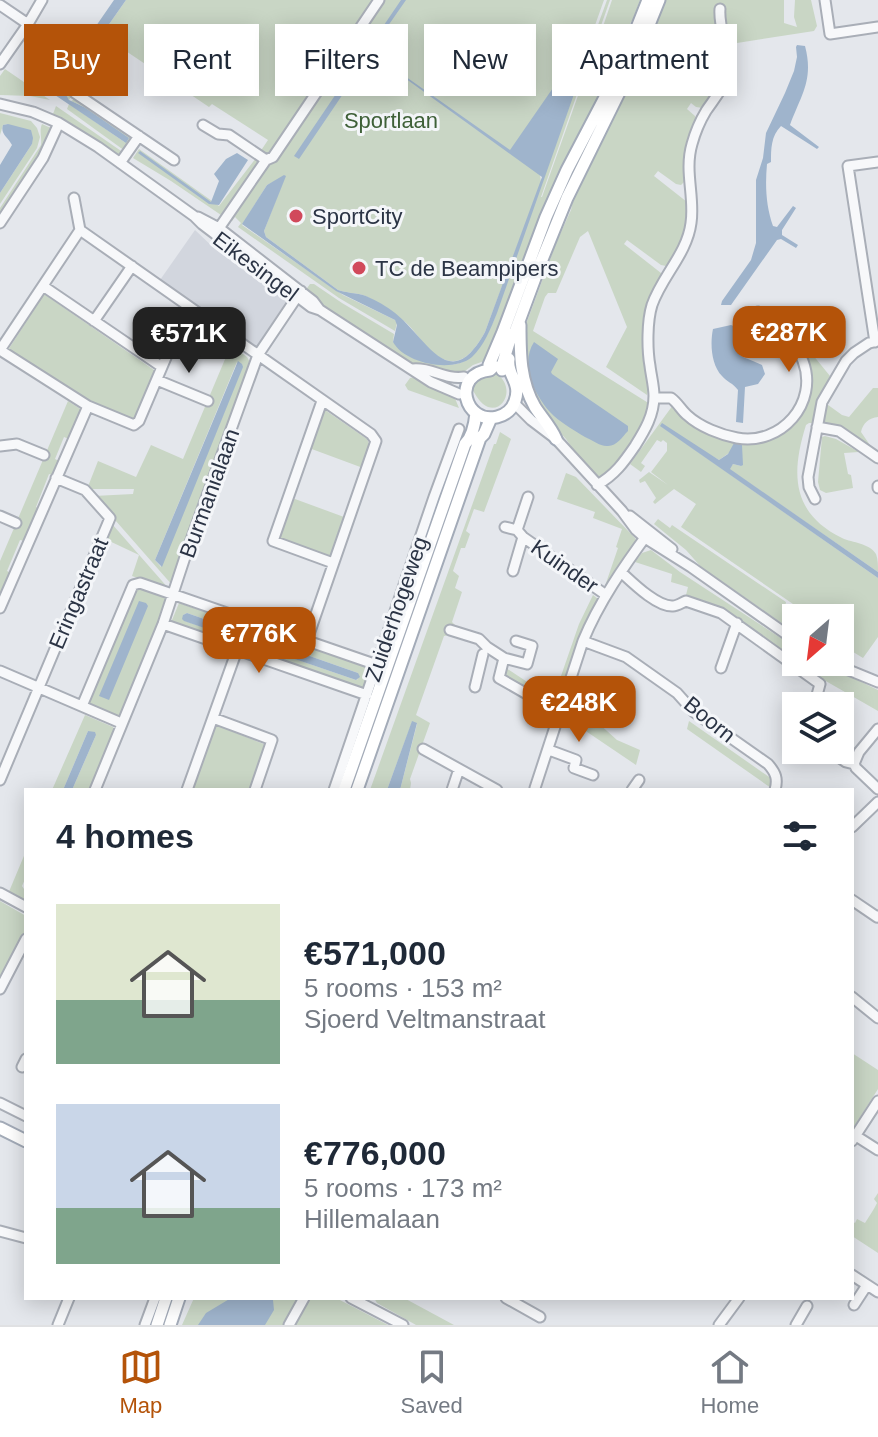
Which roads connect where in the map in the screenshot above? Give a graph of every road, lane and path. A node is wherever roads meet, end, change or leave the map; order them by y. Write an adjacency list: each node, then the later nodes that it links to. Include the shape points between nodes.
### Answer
1 (42, 0): 8 (street)
2 (379, 0): 18 (street)
3 (648, 0): 33 (main road, via 623,63 546,217)
4 (659, 0): 31 (main road, via 567,198)
5 (825, 0): 9 (street, via 830,34)
6 (0, 5): 8 (street)
7 (720, 9): 42 (street, via 727,75 691,146 687,239 651,308 648,348)
8 (28, 24)
9 (878, 27)
10 (24, 30): 11 (street)
11 (0, 64)
12 (79, 96): 16 (street)
13 (0, 104): 14 (street, Eikesingel)
14 (59, 123): 20 (street, Eikesingel); 22 (street, via 43,158)
15 (203, 125): 18 (street)
16 (139, 136): 17 (street); 20 (street)
17 (174, 160)
18 (266, 160): 24 (street)
19 (878, 162): 28 (street, via 848,166)
20 (120, 163): 24 (street, Eikesingel)
21 (74, 198): 23 (street)
22 (0, 223)
23 (80, 230): 25 (street); 26 (street)
24 (217, 231): 27 (street, Eikesingel)
25 (132, 266): 29 (street); 32 (street)
26 (43, 286): 32 (street); 35 (street)
27 (299, 294): 36 (street, Burmanialaan); 39 (street, Eikesingel, via 311,307)
28 (873, 296): 34 (street)
29 (188, 306): 36 (street); 37 (street)
30 (758, 312): 42 (street, via 798,349 807,379 799,411 781,430 737,438 708,429 671,398)
31 (521, 315): 33 (main road); 50 (main road, via 524,380)
32 (94, 321): 37 (street)
33 (509, 332): 38 (main road, via 502,341); 38 (main road, via 515,338 508,365)
34 (876, 342): 48 (street, via 854,353 838,372 822,402)
35 (0, 350): 46 (street)
36 (258, 355): 44 (street); 66 (street, Burmanialaan)
37 (162, 367): 40 (street)
38 (499, 368): 41 (main road, via 473,375); 45 (main road, via 517,387)
39 (413, 369): 41 (street, Eikesingel, via 431,382); 41 (street, Eikesingel, via 450,378)
40 (157, 380): 43 (street); 46 (street, via 134,425)
41 (463, 390): 47 (main road)
42 (654, 398): 55 (street, via 647,427 617,471)
43 (208, 401)
44 (322, 401): 63 (street, via 376,441); 63 (street, via 273,541)
45 (511, 405): 47 (main road); 50 (street)
46 (88, 406): 54 (street)
47 (482, 415): 106 (main road, Zuiderhogeweg, via 465,444); 107 (main road, Zuiderhogeweg, via 480,438)
48 (817, 427): 53 (street, via 839,431); 57 (street, via 808,477)
49 (459, 429): 79 (street, Zuiderhogeweg)
50 (556, 439): 55 (street)
51 (0, 446): 52 (street, via 17,444)
52 (44, 455)
53 (878, 458)
54 (56, 478): 68 (street); 86 (street, Eringastraat, via 85,490 110,518)
55 (597, 485): 62 (street)
56 (528, 497): 61 (street, Kuinder)
57 (815, 499)
58 (0, 516): 59 (street)
59 (16, 523)
60 (505, 527): 61 (street, Kuinder)
61 (520, 534): 64 (street, Kuinder); 67 (street, Kuinder)
62 (647, 535): 65 (street, Kuinder); 72 (street)
63 (333, 563): 73 (street)
64 (513, 571)
65 (621, 572): 67 (street, Kuinder); 69 (street, via 657,601 672,606 686,601)
66 (173, 594): 70 (street, Burmanialaan); 73 (street); 90 (street, via 133,585)
67 (606, 595): 75 (street, Kuinder)
68 (0, 608)
69 (737, 623): 80 (street); 88 (street, via 820,684)
70 (163, 624): 76 (street); 93 (street, Burmanialaan)
71 (450, 630): 78 (street, via 479,639)
72 (782, 631)
73 (307, 640): 79 (street)
74 (516, 641): 78 (street, via 532,646 527,664)
75 (583, 641): 91 (street, Kuinder); 112 (street, Boorn, via 626,657 677,693 694,712 768,764 777,778)
76 (237, 650): 89 (street); 92 (street)
77 (483, 654): 82 (street)
78 (504, 658): 84 (street)
79 (377, 665): 89 (street, Zuiderhogeweg)
80 (721, 668)
81 (0, 671): 86 (street)
82 (479, 671): 84 (street); 87 (street)
83 (854, 672): 85 (street)
84 (499, 678): 91 (street)
85 (878, 682)
86 (37, 687): 90 (street); 100 (street)
87 (475, 687)
88 (818, 692)
89 (367, 695): 105 (street, Zuiderhogeweg)
90 (82, 706): 93 (street)
91 (560, 713): 96 (street, Kuinder)
92 (213, 718): 103 (street); 104 (street, via 272,740)
93 (121, 723): 102 (street, Burmanialaan)
94 (878, 729): 97 (street)
95 (423, 749): 98 (street)
96 (549, 750): 99 (street, via 576,760 574,768); 110 (street, Kuinder)
97 (854, 764): 113 (street)
98 (459, 769): 108 (street); 109 (street)
99 (593, 775)
100 (0, 780)
101 (639, 780): 111 (street)
102 (96, 788)
103 (188, 788)
104 (256, 788)
105 (335, 788)
106 (345, 788)
107 (358, 788)
108 (453, 788)
109 (493, 788)
110 (534, 788)
111 (633, 788)
112 (775, 788)
113 (878, 789)
114 (878, 802): 115 (street)
115 (854, 825)
116 (0, 893): 118 (street)
117 (854, 901): 119 (street)
118 (24, 906)
119 (878, 916)
120 (23, 952): 121 (street)
121 (0, 989)
122 (854, 999): 123 (street)
123 (878, 1018)
124 (878, 1101): 128 (street)
125 (0, 1103): 126 (street)
126 (24, 1115)
127 (0, 1128): 129 (main road)
128 (854, 1138): 130 (street)
129 (24, 1140)
130 (878, 1150)
131 (0, 1231): 132 (street)
132 (24, 1237)
133 (854, 1276): 134 (street)
134 (867, 1285): 135 (street); 144 (street)
135 (878, 1292)
136 (68, 1300): 147 (street)
137 (154, 1300): 148 (street)
138 (165, 1300): 149 (main road)
139 (178, 1300): 150 (main road)
140 (303, 1300): 151 (street)
141 (510, 1300): 146 (street)
142 (738, 1300): 153 (street)
143 (364, 1301): 152 (street)
144 (854, 1305)
145 (807, 1306): 154 (street)
146 (540, 1317)
147 (58, 1325)
148 (145, 1325)
149 (157, 1325)
150 (170, 1325)
151 (289, 1325)
152 (403, 1325)
153 (719, 1325)
154 (796, 1325)

